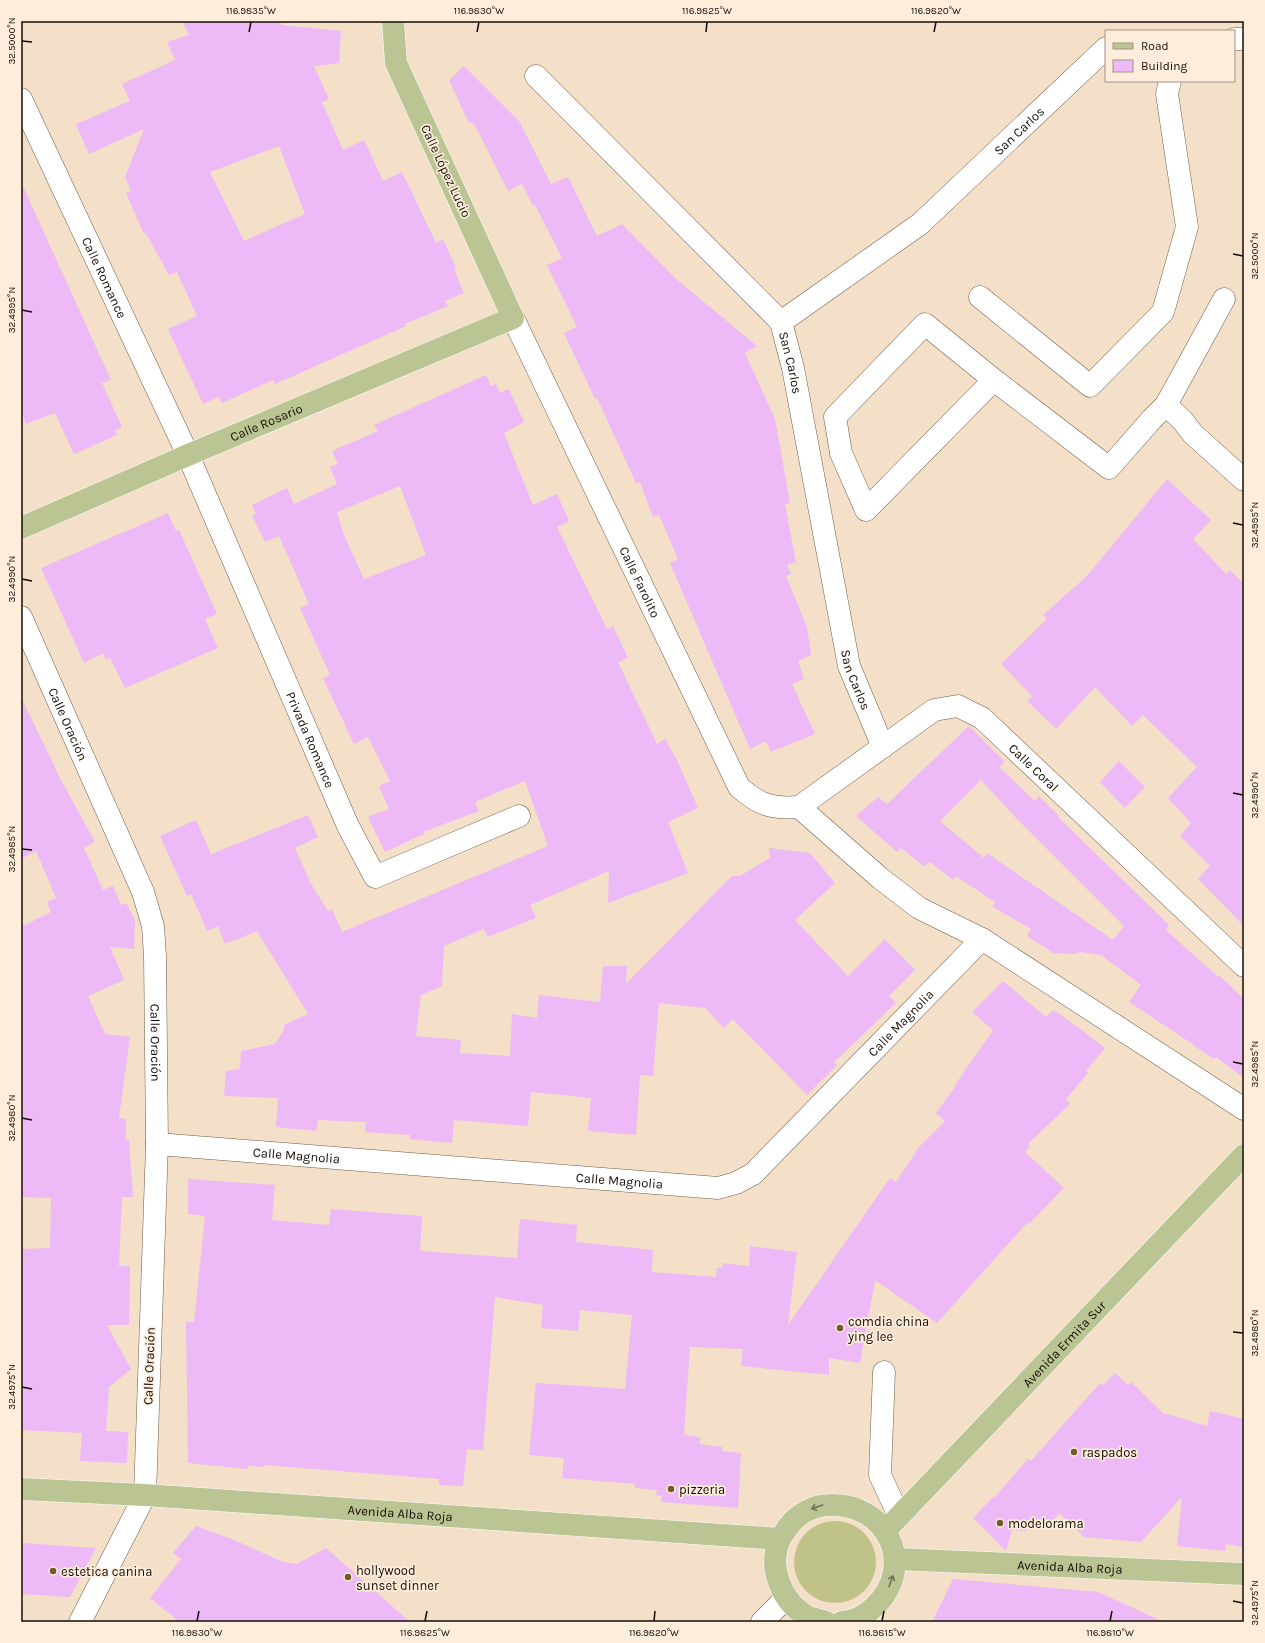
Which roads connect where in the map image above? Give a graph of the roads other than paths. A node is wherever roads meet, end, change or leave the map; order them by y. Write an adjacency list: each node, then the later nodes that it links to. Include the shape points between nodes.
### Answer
1 (393, 21): 8 (main road, Calle López Lucio, via 396,63)
2 (1105, 49): 9 (street, San Carlos, via 920,224)
3 (536, 76): 9 (street)
4 (1170, 82): 6 (street, via 1167,94 1187,227 1163,312 1090,386)
5 (21, 99): 12 (street, Calle Romance)
6 (980, 297)
7 (1224, 299): 11 (street)
8 (513, 318): 12 (main road, Calle Rosario); 17 (street, Calle Farolito, via 739,787 753,799 770,806)
9 (781, 322): 16 (street, San Carlos, via 793,368 848,666)
10 (994, 380): 10 (street, via 925,324 835,417 841,453 866,510); 11 (street, via 1110,468)
11 (1166, 405): 13 (street, via 1193,434)
12 (188, 456): 14 (main road, Calle Rosario); 18 (street, Privada Romance, via 348,826 375,878)
13 (1244, 480)
14 (21, 528)
15 (21, 617): 22 (street, Calle Oración, via 143,892 153,926)
16 (883, 747): 17 (street, Calle Coral); 20 (street, Calle Coral, via 934,710 958,706 982,718)
17 (799, 807): 19 (street, via 880,878 919,908)
18 (519, 816)
19 (982, 939): 21 (street); 22 (street, Calle Magnolia, via 753,1174 736,1183 718,1188)
20 (1244, 966)
21 (1244, 1109)
22 (157, 1144): 26 (street, Calle Oración)
23 (1244, 1155): 27 (main road, Avenida Ermita Sur)
24 (884, 1372): 27 (street, via 880,1475)
25 (21, 1489): 26 (main road, Avenida Alba Roja)
26 (145, 1495): 28 (main road, Avenida Alba Roja); 32 (street)
27 (892, 1524): 28 (main road, one-way to 28, via 878,1522 861,1510 841,1504 822,1505 805,1512 790,1524); 29 (main road, via 889,1539)
28 (780, 1539): 31 (main road, via 775,1557 776,1575)
29 (895, 1559): 30 (main road, Avenida Alba Roja); 35 (main road, one-way to 29, via 869,1612 884,1598 893,1579)
30 (1244, 1574)
31 (786, 1598): 33 (street); 34 (main road, via 794,1607 810,1617)
32 (80, 1622)
33 (762, 1622)
34 (826, 1622)
35 (848, 1622)

